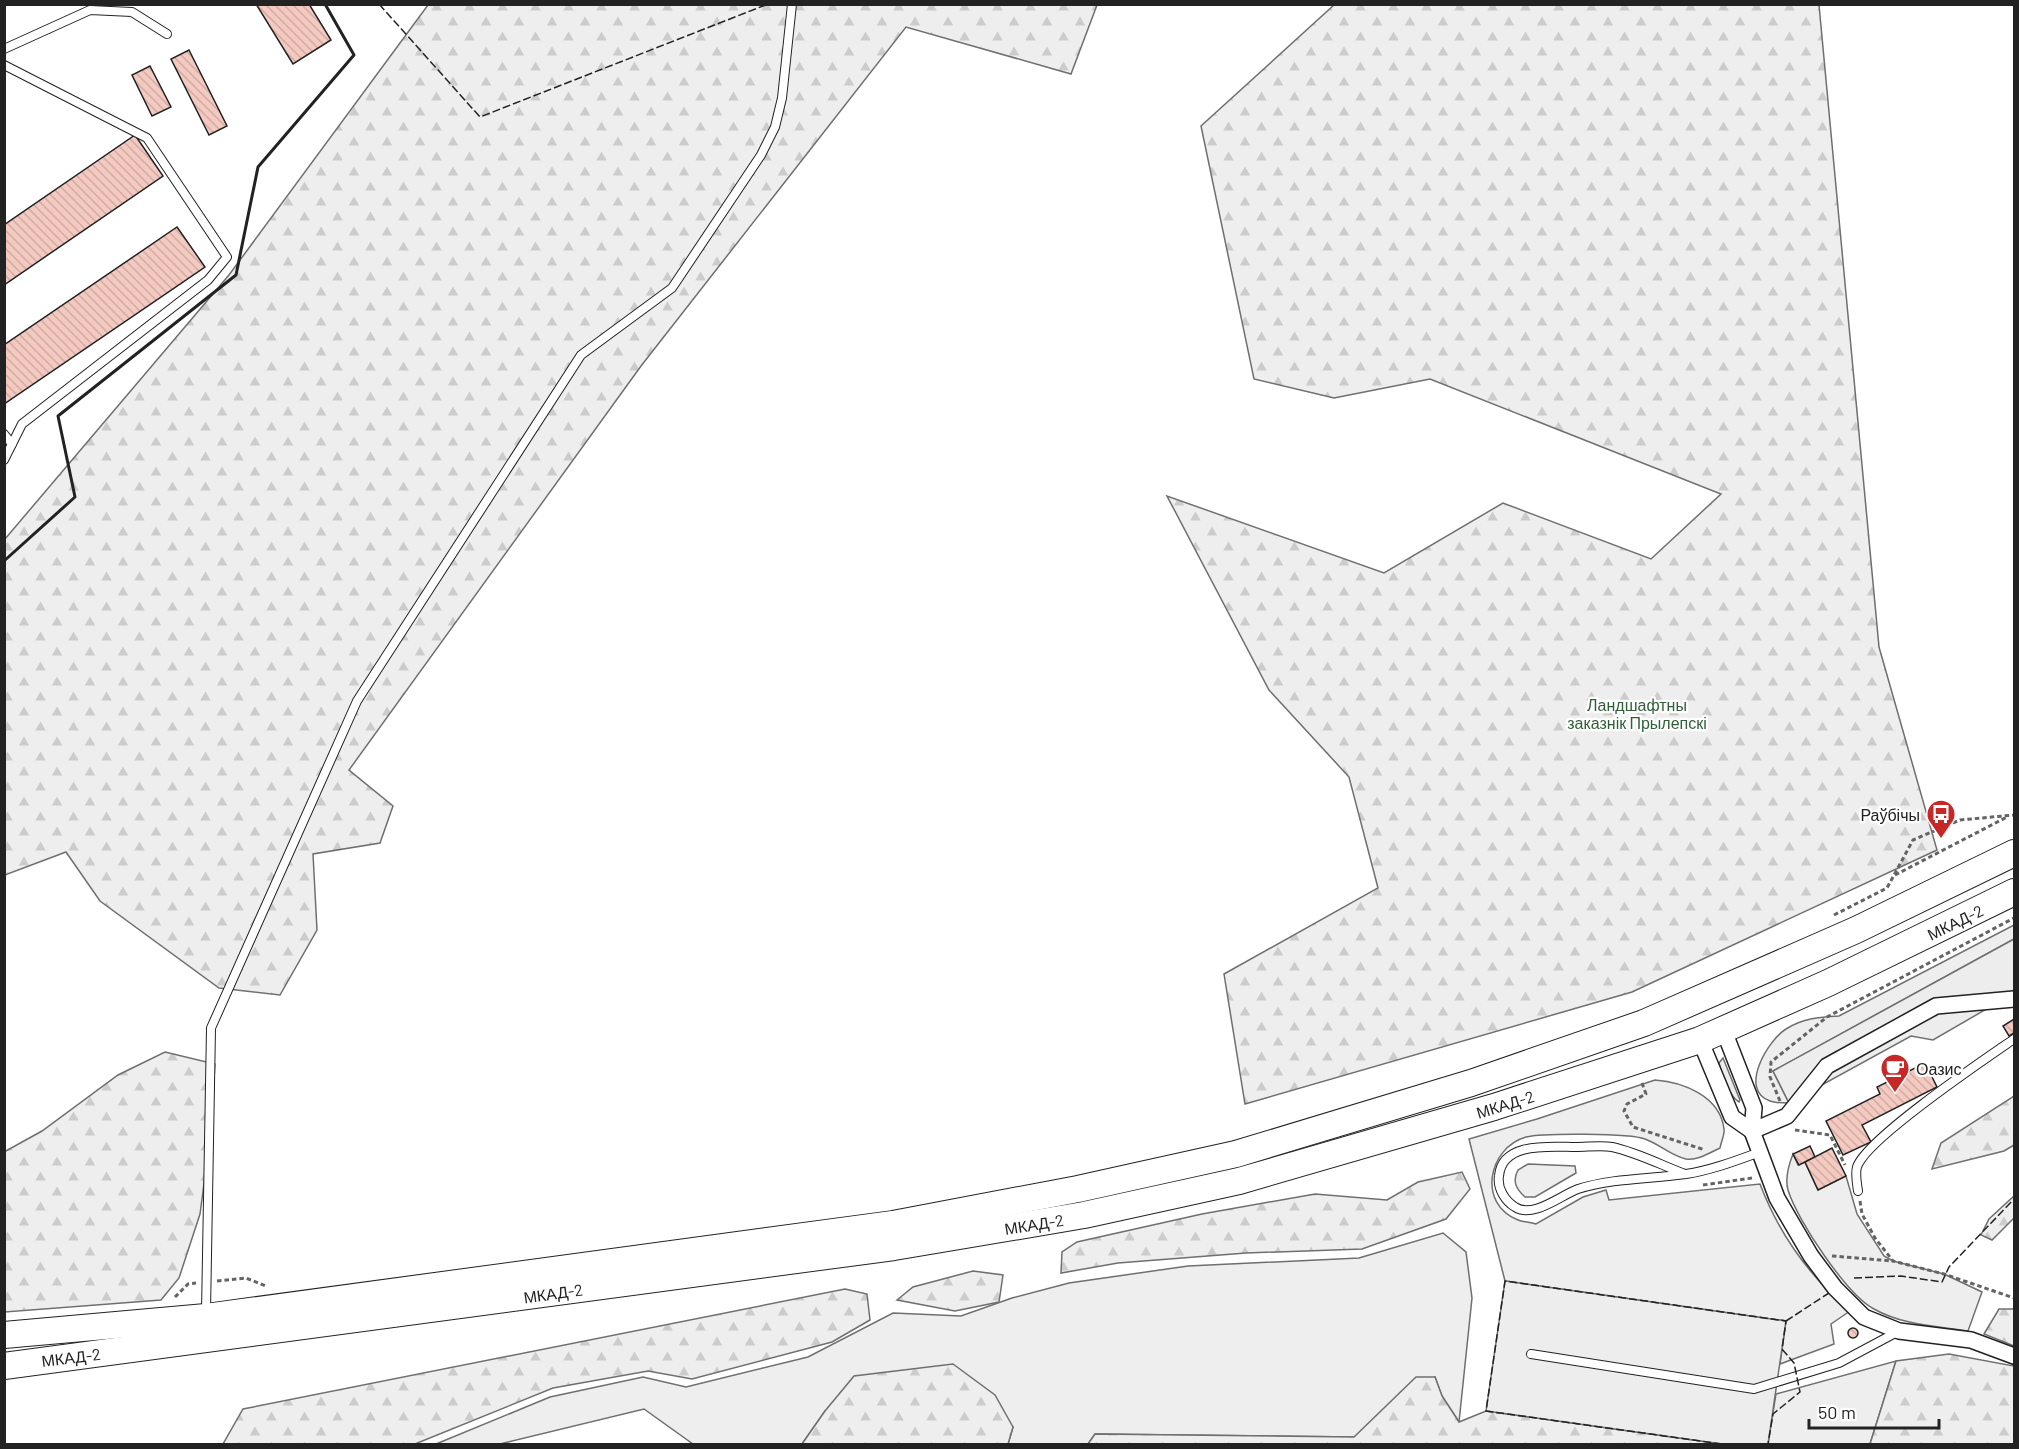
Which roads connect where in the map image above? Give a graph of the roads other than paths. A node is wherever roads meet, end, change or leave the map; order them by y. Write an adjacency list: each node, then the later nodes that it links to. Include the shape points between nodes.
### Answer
1 (792, 4): 19 (lane, via 782,98 775,128 761,155 672,288 581,355 357,700 211,1028)
2 (167, 34): 3 (lane, via 132,12 90,10)
3 (4, 49)
4 (4, 64): 6 (lane, via 147,138 227,256 208,280 22,424)
5 (4, 434): 6 (lane)
6 (12, 444): 7 (lane)
7 (4, 460)
8 (2014, 853): 10 (highway)
9 (2014, 892): 13 (highway, МКАД-2, via 1839,978)
10 (1738, 983): 12 (highway); 13 (highway)
11 (2014, 999): 15 (street, via 1936,1006 1827,1066 1789,1122)
12 (1663, 1015): 13 (highway); 19 (highway, via 1493,1076 1322,1130 1078,1190 893,1224)
13 (1710, 1029): 15 (street, via 1754,1108); 15 (street, via 1732,1117); 24 (highway, МКАД-2, via 1547,1091 1239,1181 1084,1215 894,1247)
14 (2014, 1040): 18 (lane, via 1956,1078 1869,1148 1857,1168)
15 (1752, 1131): 16 (street)
16 (1760, 1152): 17 (lane); 20 (street, via 1777,1198 1835,1288 1864,1317)
17 (1684, 1174): 17 (lane, via 1612,1147 1534,1147 1514,1154 1498,1177 1507,1199 1516,1208 1526,1210 1604,1183)
18 (1858, 1191)
19 (206, 1317): 21 (highway)
20 (1899, 1331): 22 (lane, via 1839,1364 1754,1389); 23 (street, via 1971,1340)
21 (4, 1335)
22 (1531, 1354)
23 (2014, 1356)
24 (4, 1366)

